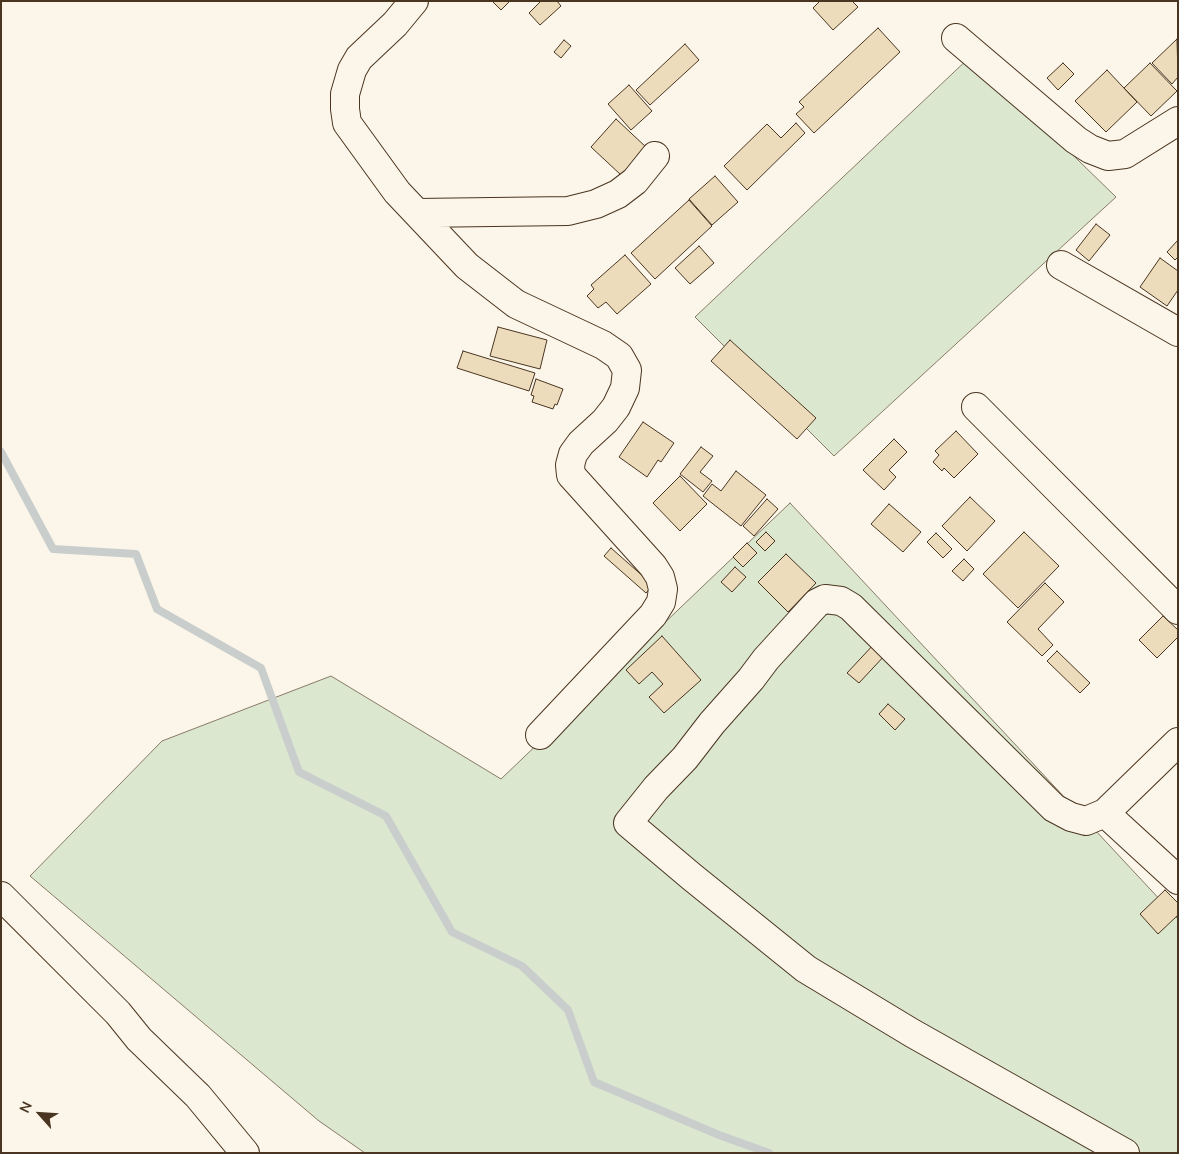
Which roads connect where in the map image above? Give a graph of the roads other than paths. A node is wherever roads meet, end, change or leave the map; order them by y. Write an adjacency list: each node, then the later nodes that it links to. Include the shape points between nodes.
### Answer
1 (414, 1): 5 (street, via 359,58 348,82 344,109 348,123 397,192)
2 (956, 38): 3 (street, via 1076,140 1108,156 1125,154)
3 (1178, 122)
4 (655, 156): 5 (street, via 635,181 618,194 568,211)
5 (417, 213): 10 (street, via 467,266 516,304 603,345 619,356 627,370 625,388 616,407 573,454 571,475 653,566 663,588 661,602 653,615)
6 (1061, 265): 7 (street)
7 (1178, 332)
8 (976, 407): 9 (street)
9 (1178, 610)
10 (540, 735)
11 (1178, 742): 12 (street)
12 (1105, 813): 13 (street); 16 (street, via 1086,821 1054,808 851,607 841,601 825,599 817,603 766,659 628,823 806,969 912,1034)
13 (1178, 880)
14 (1, 896): 15 (street, via 198,1096)
15 (245, 1153)
16 (1125, 1153)

